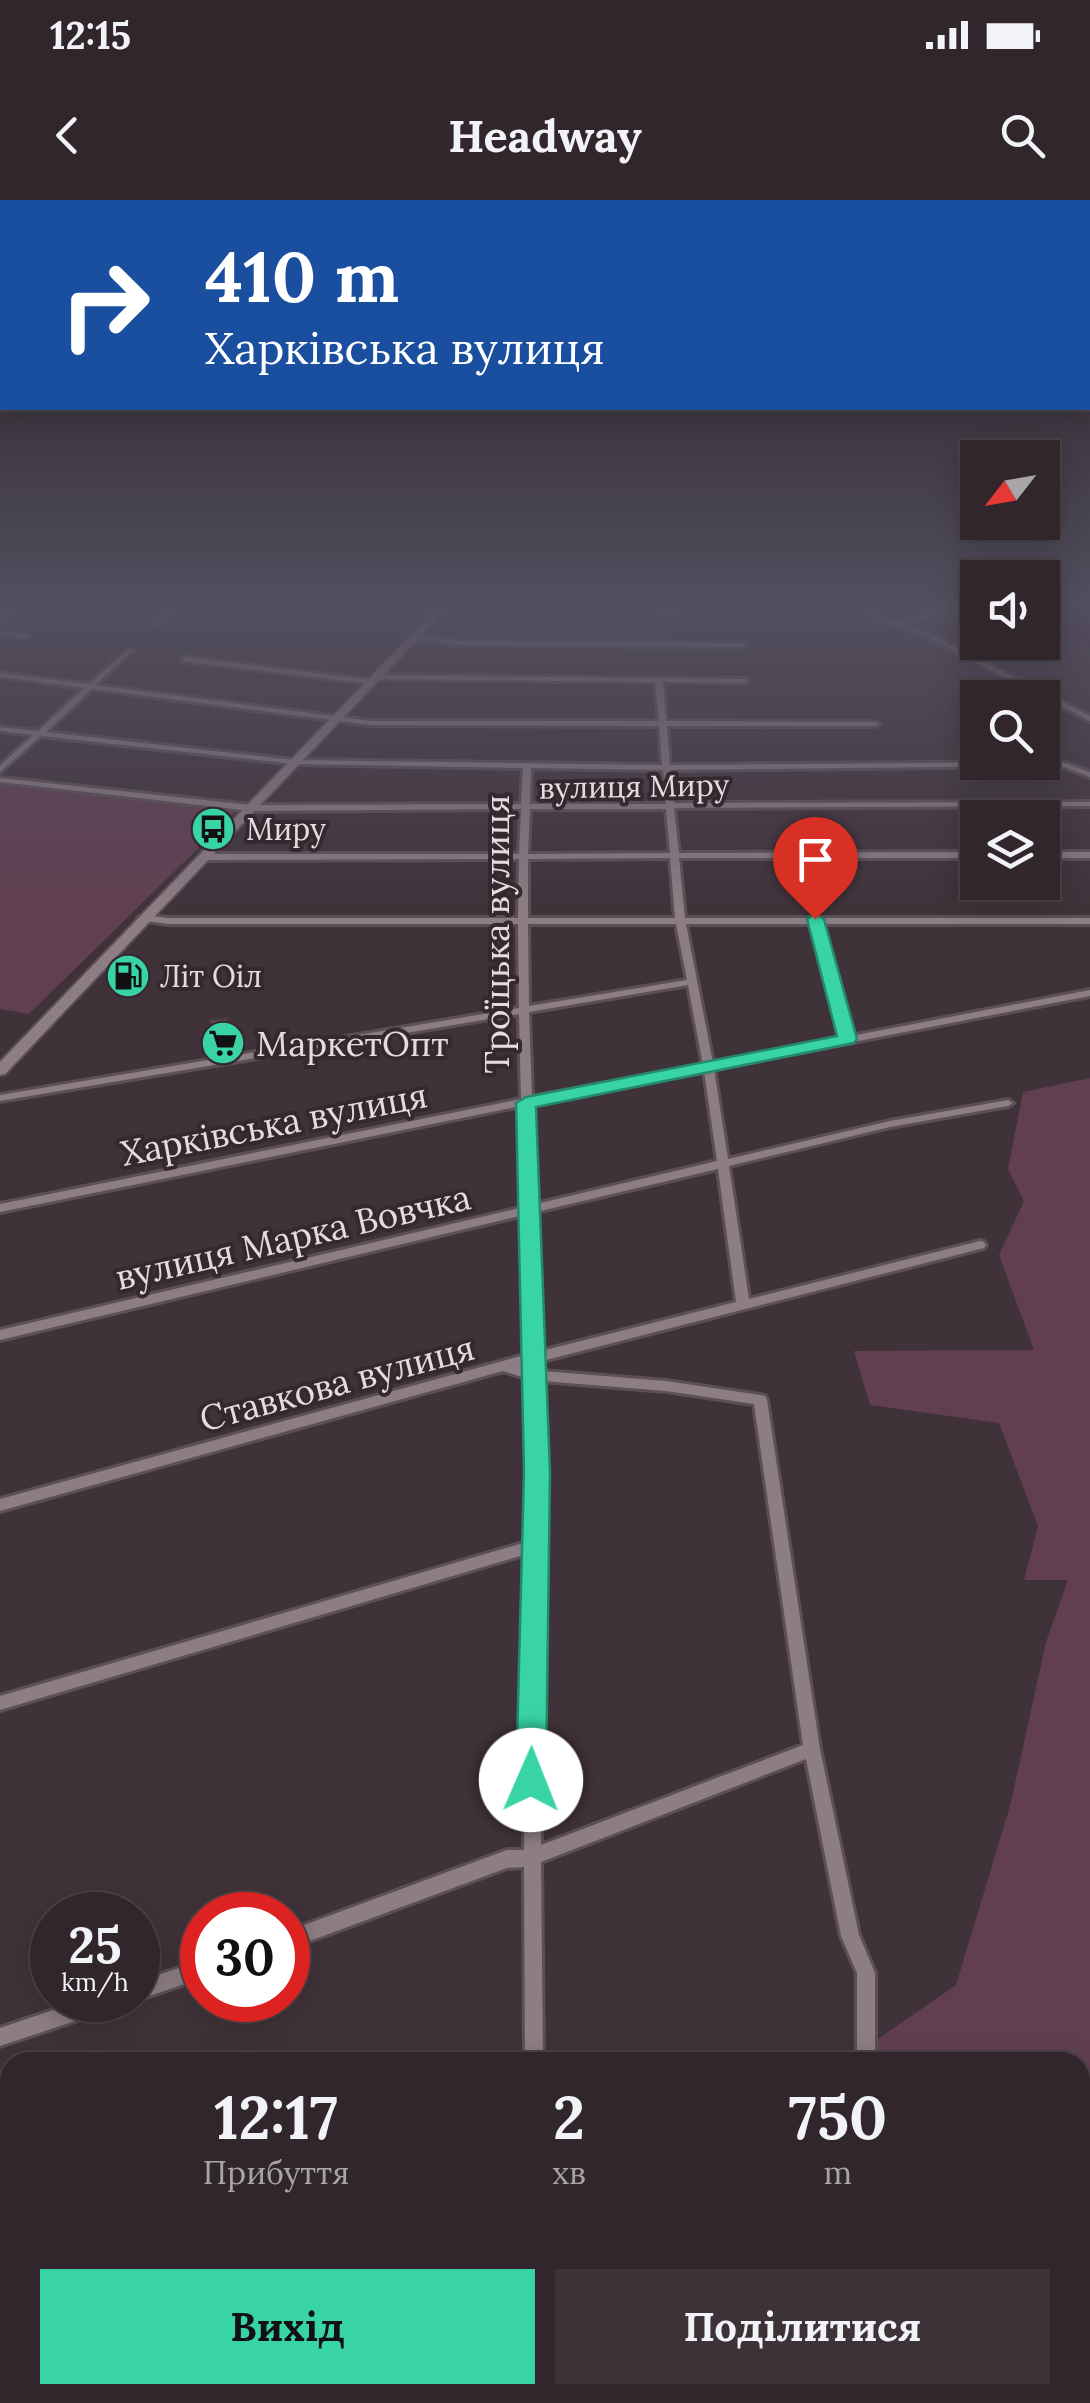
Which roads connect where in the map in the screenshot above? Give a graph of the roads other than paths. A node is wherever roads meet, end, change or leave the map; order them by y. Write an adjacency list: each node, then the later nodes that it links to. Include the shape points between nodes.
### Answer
1 (66, 708): 9 (street)
2 (246, 708): 5 (street)
3 (345, 708): 5 (street)
4 (661, 708): 7 (street)
5 (333, 720): 7 (street); 10 (street)
6 (875, 724): 7 (street)
7 (662, 726): 12 (street)
8 (0, 729): 9 (street)
9 (38, 733): 10 (street); 13 (street)
10 (294, 762): 11 (street); 17 (street)
11 (527, 766): 12 (street); 19 (street, Троїцька вулиця)
12 (665, 768): 14 (street, via 1066,766); 18 (street)
13 (0, 770)
14 (1090, 776)
15 (0, 780): 17 (street, вулиця Миру)
16 (1090, 804): 18 (street, вулиця Миру)
17 (251, 808): 19 (street, вулиця Миру); 25 (street)
18 (672, 808): 19 (street, вулиця Миру); 24 (street)
19 (524, 809): 23 (street, Троїцька вулиця)
20 (960, 855): 24 (street)
21 (1060, 855): 22 (street)
22 (1090, 855)
23 (523, 856): 24 (street); 25 (street); 29 (street, Троїцька вулиця)
24 (674, 856): 27 (street)
25 (204, 857): 26 (street)
26 (143, 918): 29 (street); 36 (street)
27 (680, 919): 28 (street); 29 (street); 31 (street)
28 (815, 919): 30 (street); 34 (street)
29 (521, 921): 33 (street, Троїцька вулиця)
30 (1090, 921)
31 (691, 982): 33 (street); 35 (street)
32 (1090, 993): 34 (street, Харківська вулиця)
33 (523, 1010): 37 (street); 39 (street, Троїцька вулиця)
34 (847, 1039): 35 (street, Харківська вулиця)
35 (708, 1066): 39 (street, Харківська вулиця); 40 (street)
36 (0, 1072)
37 (0, 1098)
38 (1008, 1102): 40 (street, вулиця Марка Вовчка)
39 (526, 1103): 41 (street, Харківська вулиця); 42 (street, Троїцька вулиця)
40 (722, 1164): 42 (street, вулиця Марка Вовчка); 44 (street)
41 (0, 1208)
42 (528, 1210): 45 (street, вулиця Марка Вовчка); 46 (street, Троїцька вулиця)
43 (980, 1245): 44 (street, Ставкова вулиця)
44 (743, 1304): 46 (street, Ставкова вулиця)
45 (0, 1335)
46 (533, 1358): 47 (street, Ставкова вулиця); 48 (street, Троїцька вулиця)
47 (505, 1368): 48 (street); 49 (street, Ставкова вулиця)
48 (533, 1375): 50 (street, Троїцька вулиця); 52 (street, via 760,1400)
49 (0, 1506)
50 (534, 1546): 51 (street); 53 (street, Троїцька вулиця)
51 (0, 1703)
52 (812, 1749): 53 (street); 58 (street, via 850,1936 866,1973)
53 (530, 1858): 54 (street, via 507,1859); 57 (street, Троїцька вулиця)
54 (310, 1932)
55 (45, 2022): 56 (street)
56 (0, 2037)
57 (534, 2052)
58 (866, 2052)

